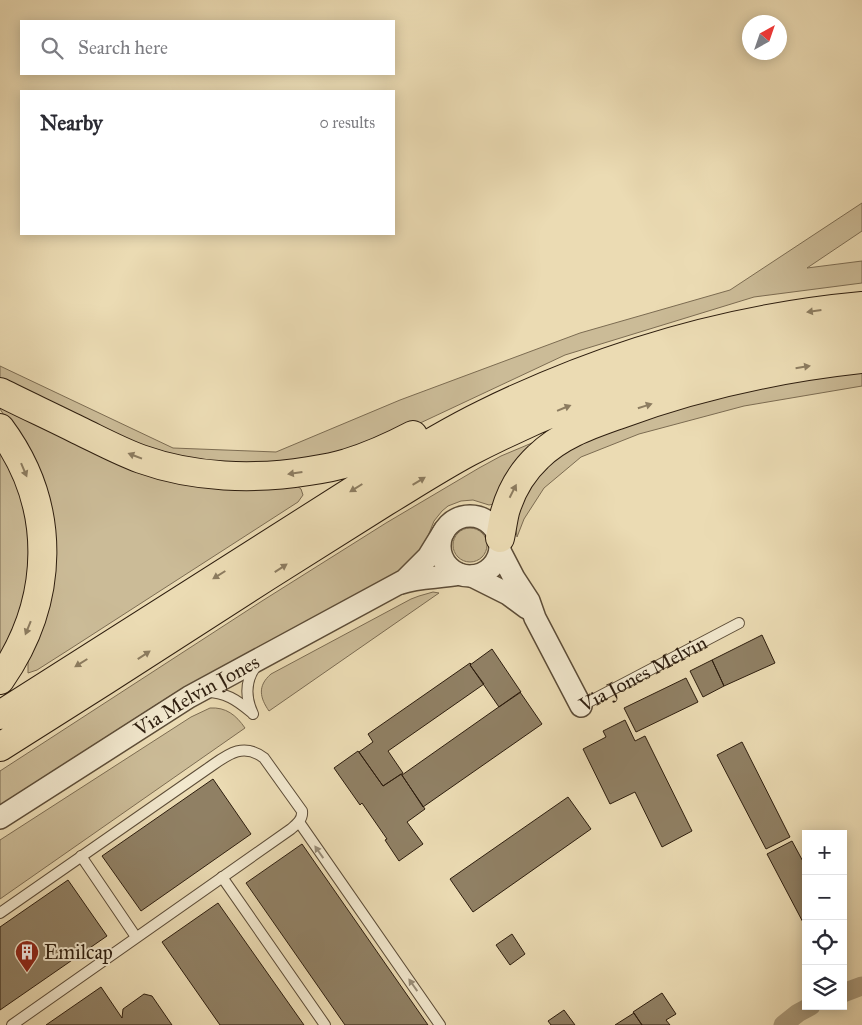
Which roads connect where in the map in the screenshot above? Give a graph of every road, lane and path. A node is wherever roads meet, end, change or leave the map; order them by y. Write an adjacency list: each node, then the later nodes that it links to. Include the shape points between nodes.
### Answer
1 (862, 306): 3 (highway, one-way to 3, via 770,318)
2 (862, 333): 14 (highway, one-way to 2, via 415,484 520,427 619,388 698,363 799,341)
3 (652, 348): 5 (highway, one-way to 5, via 584,361 542,375 345,464 273,475 216,474 150,462); 18 (highway, one-way to 18, via 542,388 441,437)
4 (862, 359): 8 (highway, one-way to 4, via 508,501 522,476 544,451 568,435 624,412 716,385 799,367)
5 (0, 392)
6 (0, 428): 15 (highway, one-way to 15, via 19,459 31,488 40,521 42,548 41,578 34,611 18,650)
7 (444, 531): 8 (street, Via Jones Melvin, via 458,518 476,516 488,521 497,531); 9 (street, Via Jones Melvin, via 440,543 442,555 448,566); 10 (street, Via Melvin Jones, via 428,557)
8 (500, 544): 9 (street, via 498,558 490,568 479,575); 11 (street, Via Jones Melvin)
9 (465, 575): 10 (street, Via Melvin Jones); 11 (street, Via Jones Melvin, via 508,594)
10 (401, 583): 13 (street, Via Melvin Jones)
11 (535, 618): 17 (street, Via Jones Melvin)
12 (739, 623): 17 (lane, Via Jones Melvin)
13 (275, 650): 16 (street, Via Melvin Jones); 16 (lane, via 258,664 249,680 247,700 253,714 235,699 216,692 200,692)
14 (112, 676): 19 (highway); 20 (highway, via 74,714)
15 (0, 680)
16 (189, 697): 21 (street, Via Melvin Jones)
17 (581, 706)
18 (0, 715)
19 (0, 747)
20 (0, 762)
21 (0, 818)
22 (299, 822): 23 (lane, via 302,811 267,761 255,752 243,750 222,758); 24 (lane); 29 (lane, one-way to 22)
23 (81, 856): 25 (lane); 26 (lane)
24 (222, 877): 26 (lane); 28 (lane)
25 (0, 913)
26 (136, 938): 27 (lane)
27 (12, 1025)
28 (325, 1025)
29 (440, 1025)

